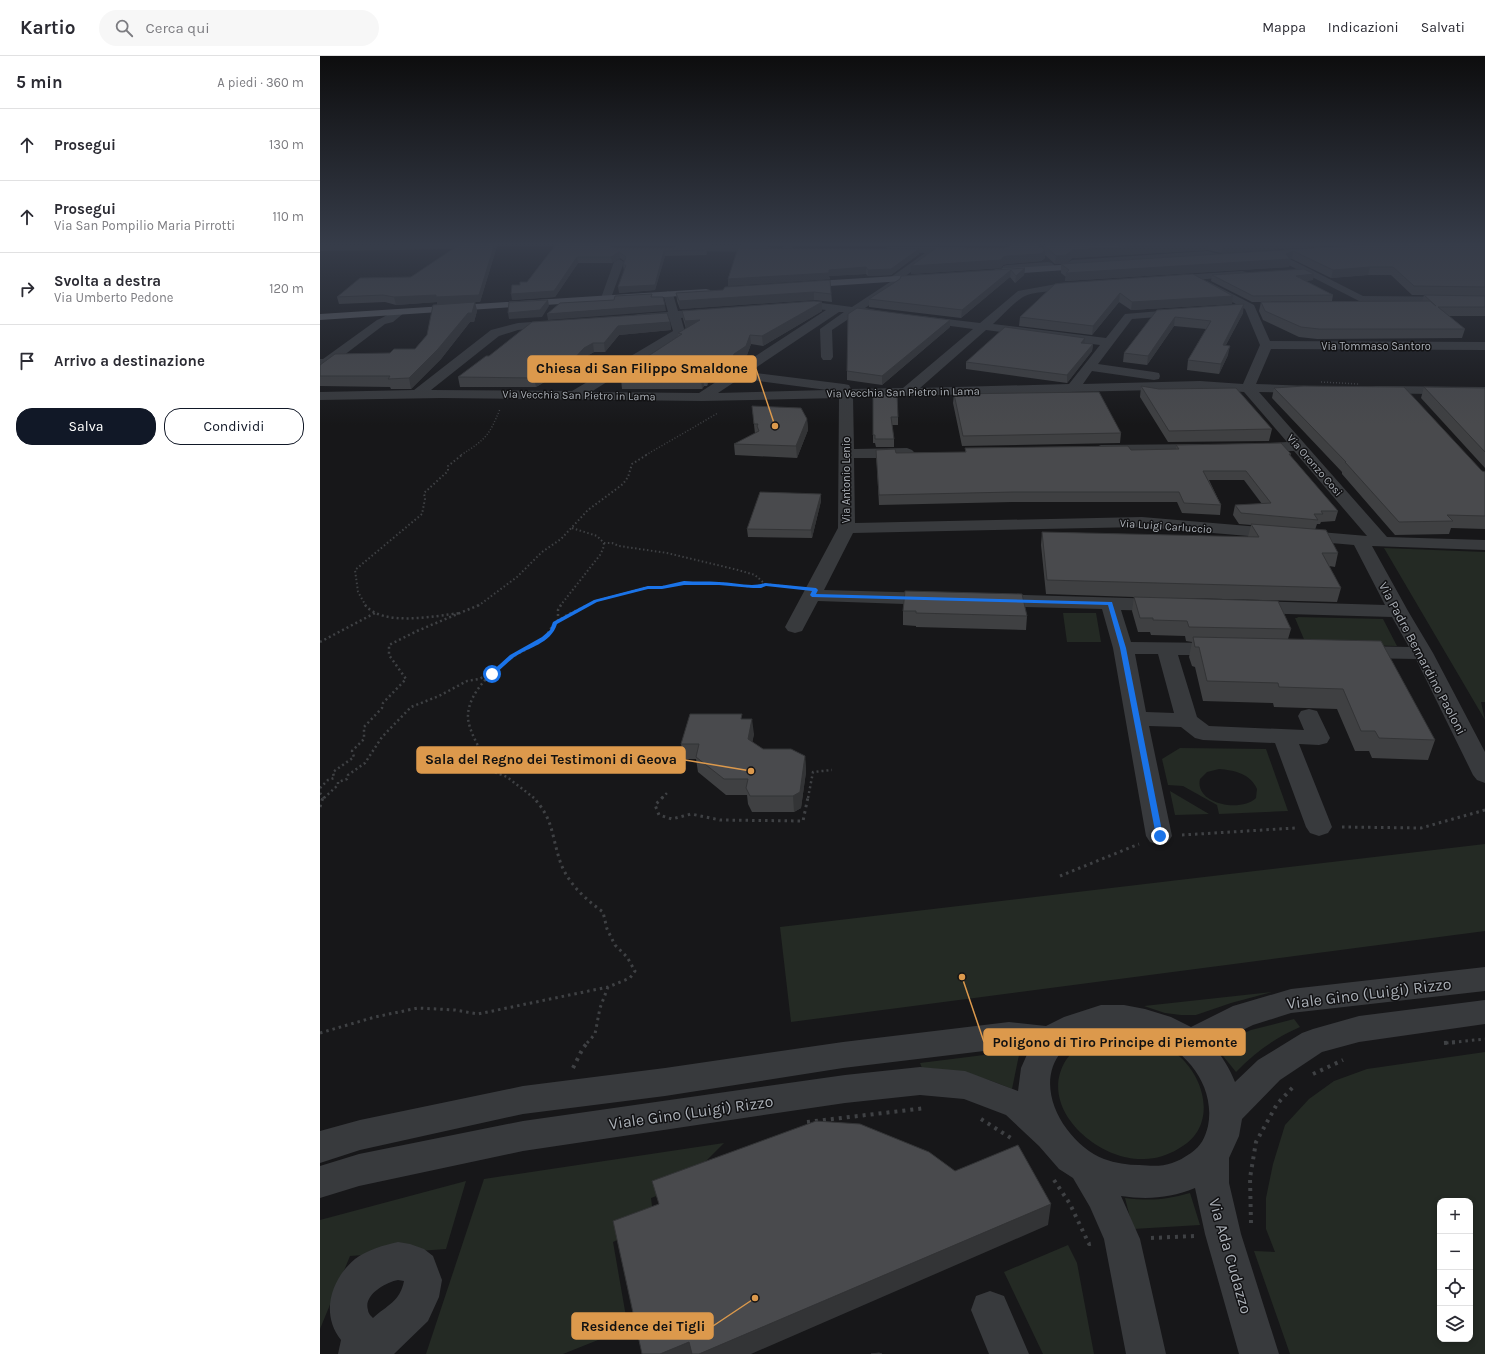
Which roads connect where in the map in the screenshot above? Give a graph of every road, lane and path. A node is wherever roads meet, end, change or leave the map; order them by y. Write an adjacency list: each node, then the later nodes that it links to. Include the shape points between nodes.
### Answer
1 (524, 304): 16 (main road)
2 (671, 304): 18 (street)
3 (864, 304): 14 (street)
4 (1010, 304): 24 (street)
5 (1242, 304): 11 (street)
6 (1366, 304): 7 (street, via 1367,305)
7 (1346, 305)
8 (1263, 306): 11 (street)
9 (782, 307): 10 (street, via 814,305)
10 (837, 308): 14 (street); 52 (street)
11 (1250, 308): 12 (street); 28 (street)
12 (1228, 309)
13 (726, 311): 17 (street)
14 (852, 311): 19 (street); 25 (street)
15 (1197, 311): 27 (street, via 1129,316)
16 (399, 312): 20 (main road); 31 (street, via 389,320 381,322)
17 (710, 312): 18 (street); 26 (street)
18 (674, 315): 22 (street); 26 (street)
19 (891, 315)
20 (320, 317)
21 (906, 317): 24 (street)
22 (626, 318)
23 (570, 322): 47 (street, via 506,328 495,333)
24 (983, 326): 27 (street); 36 (street)
25 (826, 329): 30 (street); 35 (street)
26 (679, 332): 49 (street)
27 (1109, 342): 34 (street)
28 (1266, 345): 29 (street, Via Tommaso Santoro); 38 (street)
29 (1485, 346)
30 (828, 357)
31 (333, 358): 32 (street); 33 (street)
32 (354, 358)
33 (320, 364)
34 (1089, 367): 37 (street); 39 (street)
35 (755, 377): 46 (street, via 844,388); 51 (street)
36 (924, 377): 41 (street); 45 (street)
37 (1200, 384): 38 (street, Via Vecchia San Pietro in Lama); 39 (street, Via Vecchia San Pietro in Lama)
38 (1248, 388): 40 (street, Via Vecchia San Pietro in Lama); 54 (street, Via Oronzo Cosi)
39 (1072, 389): 41 (street, Via Vecchia San Pietro in Lama)
40 (1320, 389)
41 (1009, 390): 45 (street, Via Vecchia San Pietro in Lama)
42 (1366, 390): 43 (street)
43 (1404, 390): 44 (street); 53 (street)
44 (1485, 391)
45 (907, 392): 46 (street, Via Vecchia San Pietro in Lama)
46 (846, 393): 51 (street, Via Vecchia San Pietro in Lama); 59 (street, Via Antonio Lenio)
47 (417, 395): 48 (street, Via Vecchia San Pietro in Lama); 50 (street, Via Vecchia San Pietro in Lama)
48 (511, 395): 49 (street, Via Vecchia San Pietro in Lama); 74 (path, via 499,410 482,442 453,460 440,480 424,493 422,514 354,570 356,588 361,601)
49 (576, 395): 52 (street, Via Vecchia San Pietro in Lama)
50 (320, 396)
51 (726, 396): 52 (street, Via Vecchia San Pietro in Lama); 60 (path, via 724,405 713,417 632,464 623,484 588,510)
52 (702, 397)
53 (1419, 407)
54 (1298, 446): 55 (street); 63 (street, Via Oronzo Cosi)
55 (1242, 447)
56 (1219, 448): 57 (street)
57 (1084, 450)
58 (925, 453): 59 (street)
59 (846, 454): 61 (street, Via Antonio Lenio)
60 (572, 528): 64 (path, via 598,536); 75 (path, via 542,552 517,577 476,607)
61 (847, 528): 62 (street, Via Luigi Carluccio, via 1142,522); 67 (street, Via Antonio Lenio)
62 (1360, 540): 63 (street, Via Luigi Carluccio); 73 (street, Via Padre Bernardino Paoloni)
63 (1382, 542): 65 (street, Via Luigi Carluccio)
64 (604, 543): 66 (path, via 674,554 707,564 729,567 753,575); 76 (path, via 602,553 564,598 558,610)
65 (1485, 545)
66 (765, 584): 67 (path); 76 (path, via 753,587 719,583 684,583 648,588 596,601)
67 (814, 592): 68 (street, via 841,596); 77 (street, Via Antonio Lenio)
68 (949, 599)
69 (973, 600): 70 (street)
70 (1110, 604): 71 (street); 79 (street)
71 (1180, 605)
72 (1235, 607): 73 (street)
73 (1398, 611): 83 (street, Via Padre Bernardino Paoloni)
74 (375, 613): 75 (path, via 391,618); 78 (path)
75 (462, 613): 91 (path, via 389,645 389,655 406,679 364,726 364,739 352,751 354,757 333,772 334,778)
76 (558, 621): 84 (path, via 544,638 512,656)
77 (795, 627)
78 (320, 642)
79 (1123, 648): 80 (street); 86 (street)
80 (1166, 648): 81 (street); 87 (street)
81 (1236, 649)
82 (1337, 651): 83 (street)
83 (1423, 653): 90 (street, Via Padre Bernardino Paoloni)
84 (492, 674): 94 (path, via 467,681 411,707 382,738 365,763 348,775 347,779 338,782); 101 (path, via 473,696 467,716 470,726 492,771 507,777 541,806 550,822 559,859 571,884 602,912 615,945 627,957 635,971 630,978)
85 (1309, 716): 88 (street, via 1319,738)
86 (1137, 719): 87 (street); 98 (street)
87 (1187, 720): 88 (street, via 1203,733)
88 (1284, 736): 97 (street)
89 (832, 770): 93 (path, via 813,772 803,821 720,820 691,814 672,819 659,815 655,805)
90 (1485, 775)
91 (320, 788)
92 (320, 793): 94 (path)
93 (667, 793)
94 (324, 798): 95 (path)
95 (320, 807)
96 (1485, 810): 97 (path, via 1421,828)
97 (1320, 827): 98 (path)
98 (1160, 836): 99 (path)
99 (1060, 876)
100 (1485, 978): 106 (street, Viale Gino (Luigi) Rizzo, via 1291,1001 1244,1015)
101 (608, 987): 103 (path, via 478,1014 418,1008); 111 (path, via 600,1008 595,1034 583,1048 574,1067)
102 (1485, 1012): 113 (street, via 1359,1029 1313,1042 1269,1070)
103 (320, 1033)
104 (1485, 1039): 107 (path)
105 (1052, 1040): 106 (street, Viale Gino (Luigi) Rizzo, via 1074,1025 1101,1017 1131,1018 1161,1026); 111 (street, via 1010,1035 844,1055); 116 (street, Viale Gino (Luigi) Rizzo, via 1039,1060 1033,1084 1037,1110)
106 (1188, 1042): 113 (street, Viale Gino (Luigi) Rizzo, via 1208,1063 1222,1086)
107 (1438, 1044)
108 (1345, 1059): 109 (path)
109 (1306, 1077)
110 (1300, 1080): 123 (path, via 1277,1104 1256,1142 1250,1178 1252,1232)
111 (567, 1095): 118 (street, via 516,1102 360,1135)
112 (930, 1108): 115 (path)
113 (1227, 1112): 119 (street, Viale Gino (Luigi) Rizzo, via 1224,1135)
114 (976, 1117): 117 (path)
115 (802, 1123)
116 (1050, 1136): 120 (street, Viale Gino (Luigi) Rizzo); 122 (street, Viale Gino (Luigi) Rizzo, via 1018,1105 965,1085 920,1081 845,1089 523,1136 360,1170)
117 (1017, 1142)
118 (320, 1147)
119 (1212, 1156): 120 (street, Viale Gino (Luigi) Rizzo, via 1188,1175 1156,1184 1119,1180); 123 (street, Via Ada Cudazzo, via 1211,1183)
120 (1085, 1167): 124 (street, via 1103,1196)
121 (1051, 1176): 124 (path, via 1070,1204 1089,1244)
122 (320, 1182)
123 (1223, 1234): 124 (path); 130 (street, Via Ada Cudazzo)
124 (1122, 1239): 129 (street)
125 (990, 1310): 128 (street)
126 (358, 1354): 127 (street, via 358,1328 351,1320 348,1310 355,1285 365,1274 389,1261 401,1260 411,1263 418,1268 422,1277 423,1287 419,1298 413,1309 392,1326)
127 (370, 1354)
128 (1009, 1354)
129 (1146, 1354)
130 (1259, 1354)

